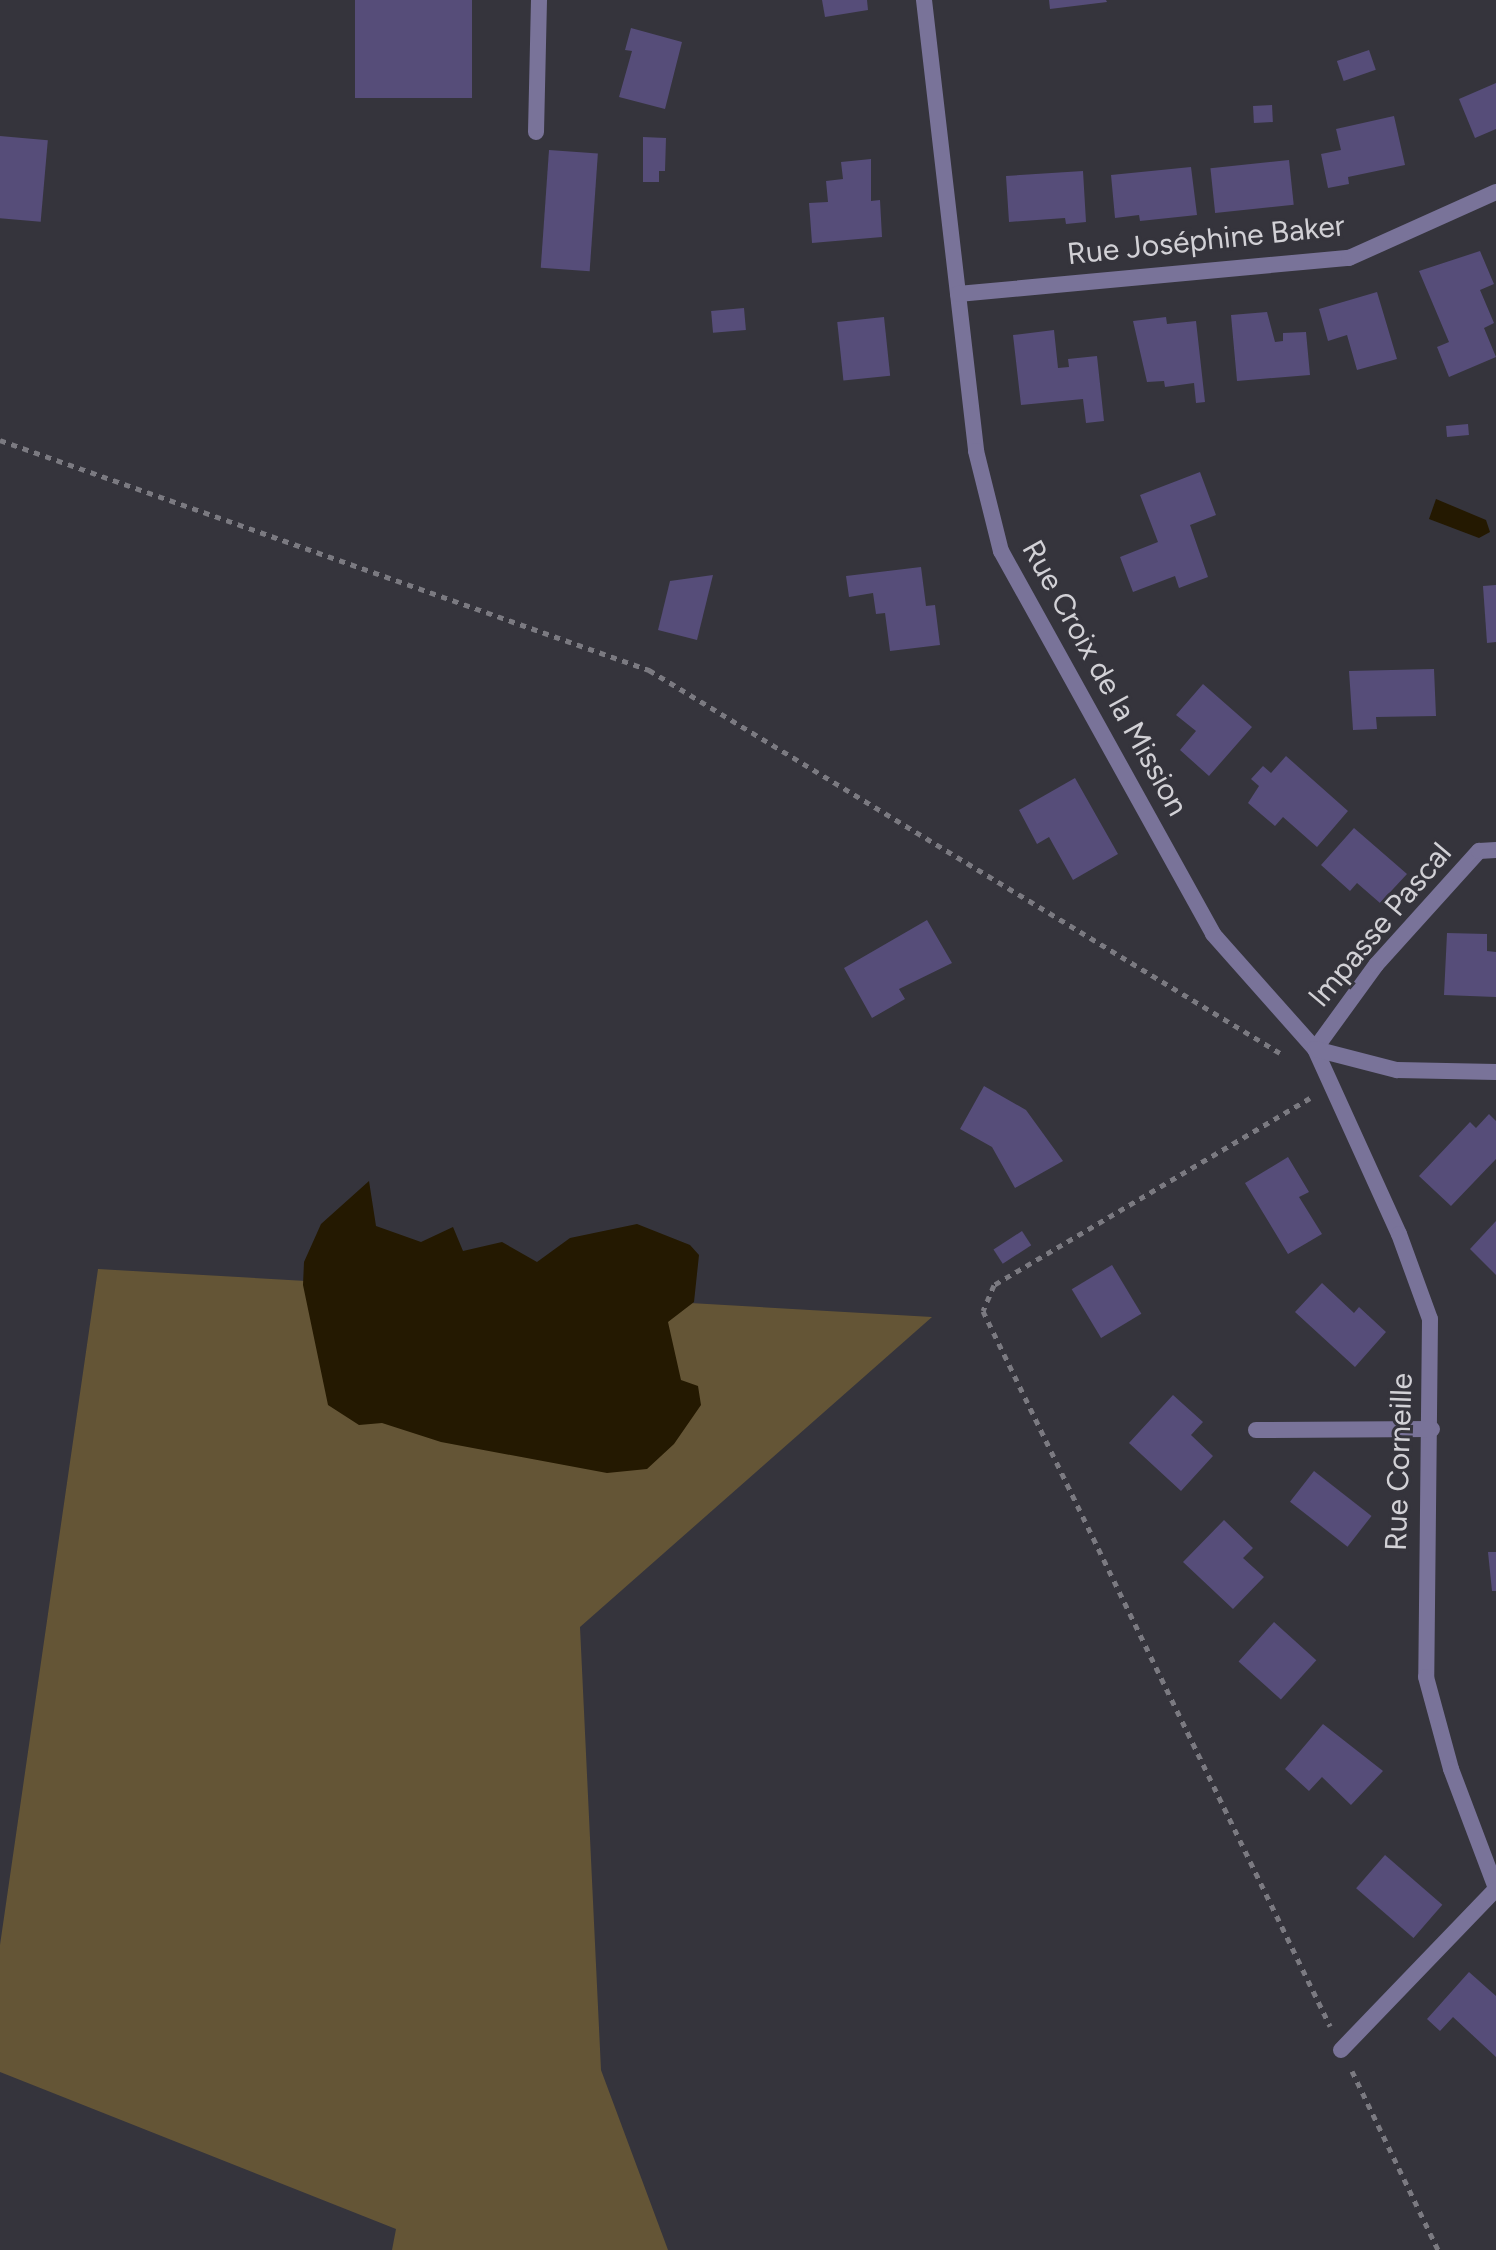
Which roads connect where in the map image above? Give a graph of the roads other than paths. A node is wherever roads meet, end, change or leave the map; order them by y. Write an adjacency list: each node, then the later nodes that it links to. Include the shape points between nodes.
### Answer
1 (539, 0): 3 (street)
2 (924, 0): 5 (street, Rue Croix de la Mission)
3 (536, 132)
4 (1496, 192): 5 (street, Rue Joséphine Baker, via 1349,258)
5 (958, 294): 7 (street, Rue Croix de la Mission, via 976,451 1001,551 1213,934)
6 (1496, 850): 7 (street, Impasse Pascal, via 1479,851 1458,874 1376,965)
7 (1315, 1049): 8 (street, via 1397,1070); 9 (street, Rue Corneille, via 1399,1234 1430,1319)
8 (1496, 1072)
9 (1432, 1429): 10 (street); 11 (street, Rue Corneille, via 1424,1549 1426,1677 1451,1769)
10 (1256, 1430)
11 (1496, 1889): 12 (street)
12 (1341, 2050)

